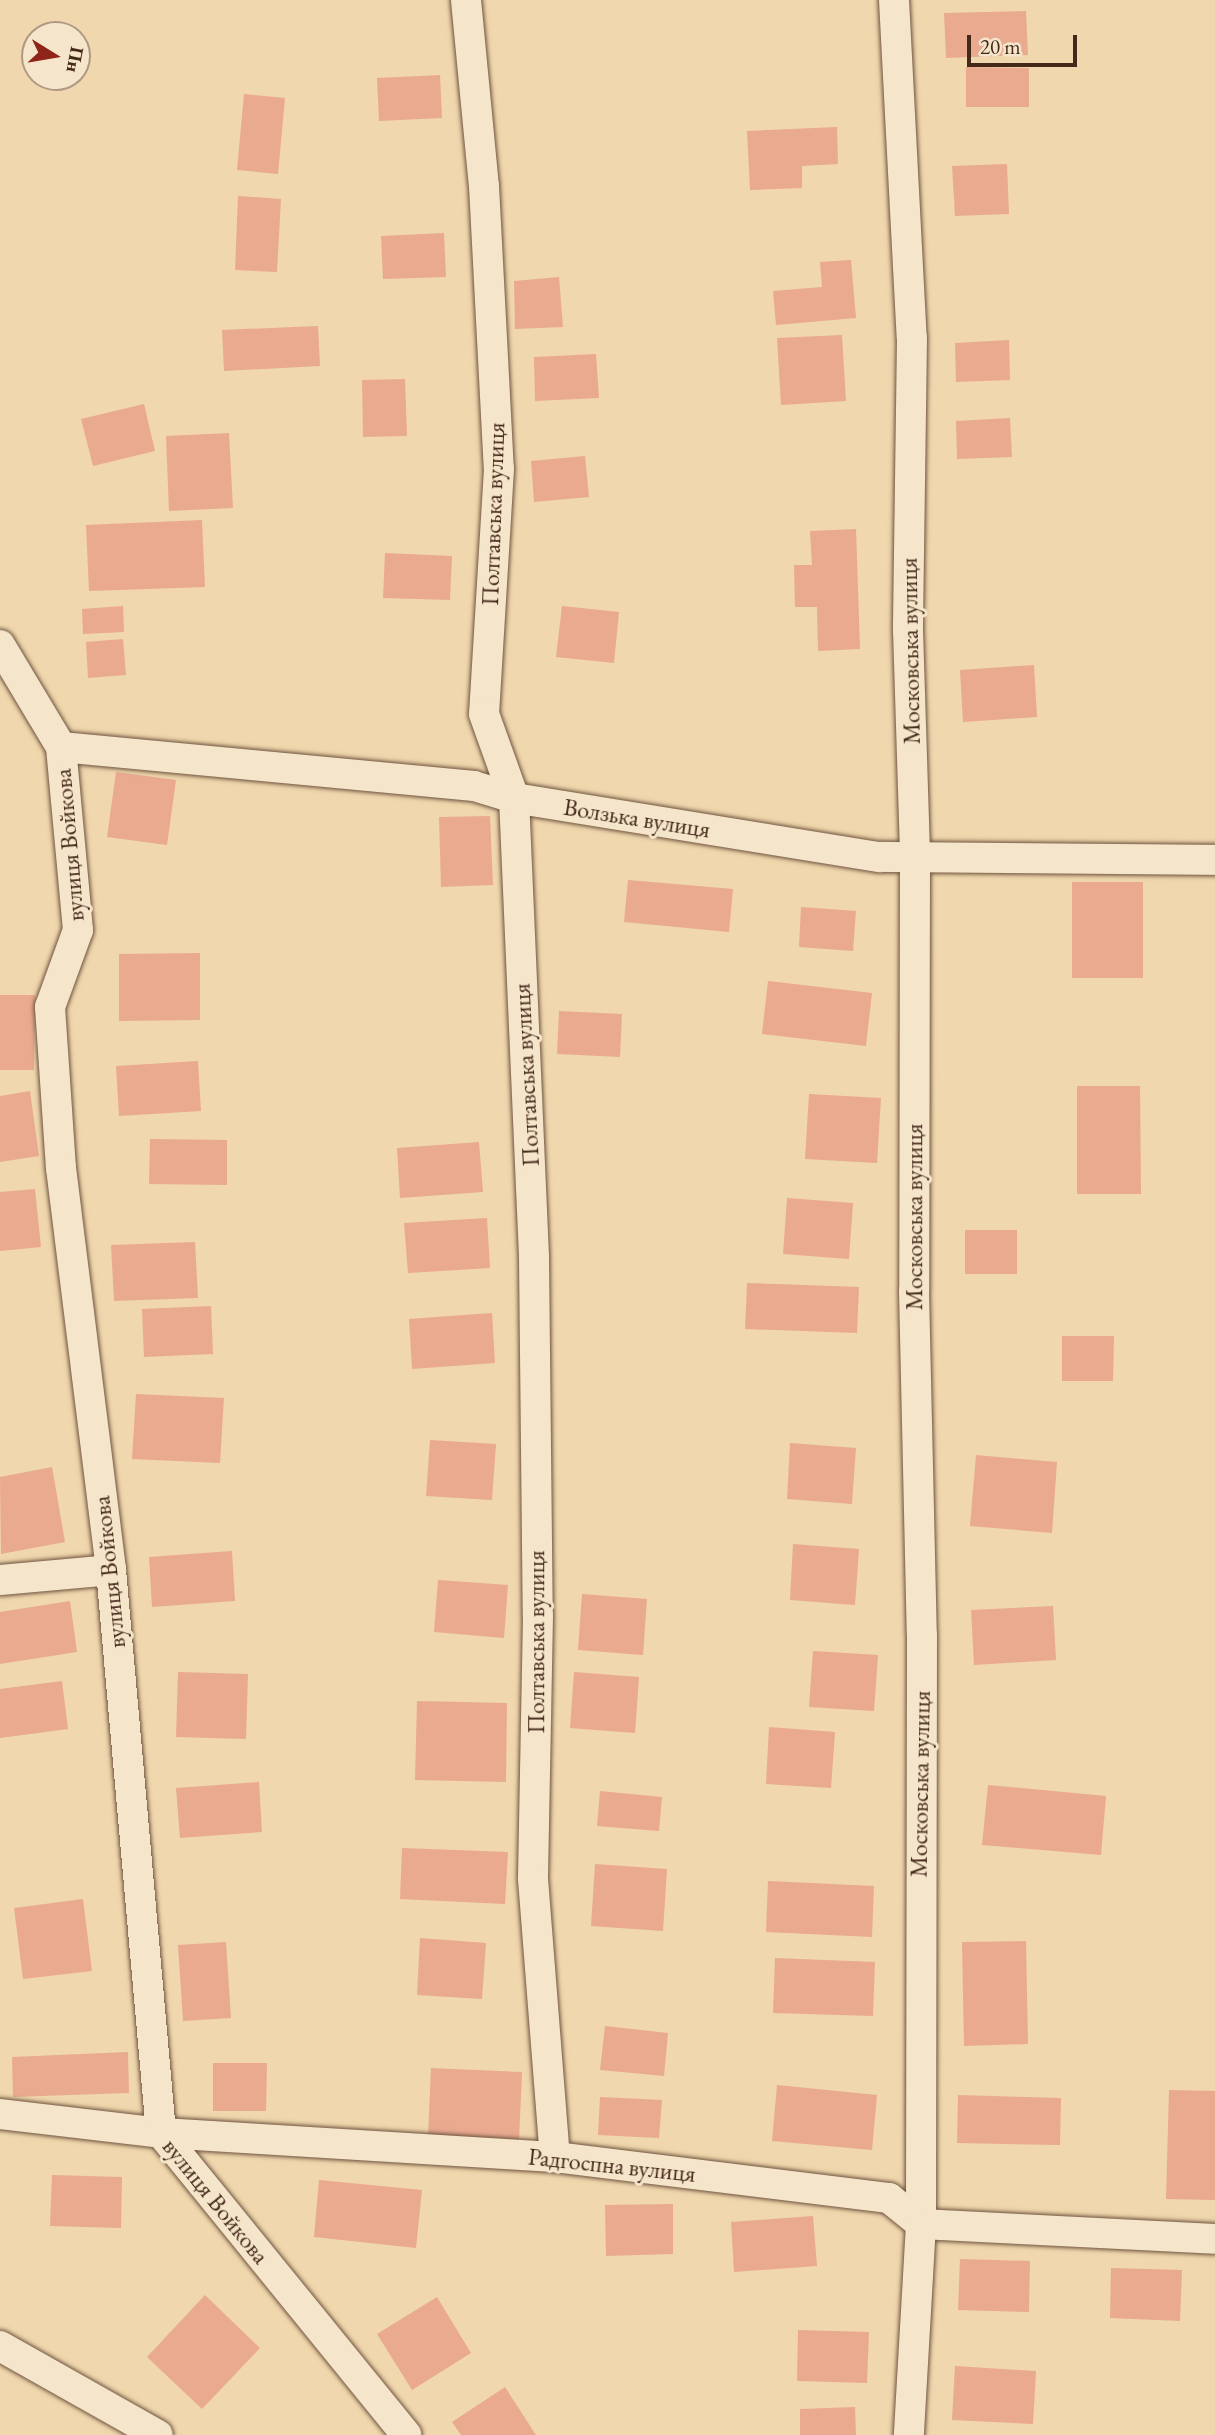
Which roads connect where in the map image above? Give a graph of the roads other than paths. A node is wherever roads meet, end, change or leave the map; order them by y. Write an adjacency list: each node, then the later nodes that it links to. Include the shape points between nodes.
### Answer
1 (466, 0): 5 (street, Полтавська вулиця, via 484,186 499,469 484,715)
2 (894, 0): 6 (street, Московська вулиця, via 912,338 908,629)
3 (0, 645): 4 (street, вулиця Войкова)
4 (61, 747): 5 (street, Волзька вулиця, via 474,786); 8 (street, вулиця Войкова, via 78,930 50,1007 61,1168)
5 (514, 798): 6 (street, Волзька вулиця, via 880,857); 12 (street, Полтавська вулиця, via 534,1257 538,1616 533,1879)
6 (915, 857): 7 (street, Волзька вулиця); 13 (street, Московська вулиця, via 912,1032 922,1635)
7 (1215, 860)
8 (111, 1570): 9 (street); 11 (street, вулиця Войкова)
9 (0, 1580)
10 (0, 2114): 11 (street, Радгоспна вулиця)
11 (161, 2133): 12 (street, Радгоспна вулиця); 17 (street, вулиця Войкова)
12 (555, 2157): 13 (street, Радгоспна вулиця, via 888,2198)
13 (921, 2224): 14 (street); 18 (street, Московська вулиця)
14 (1215, 2239)
15 (0, 2346): 16 (street)
16 (158, 2435)
17 (406, 2435)
18 (909, 2435)

